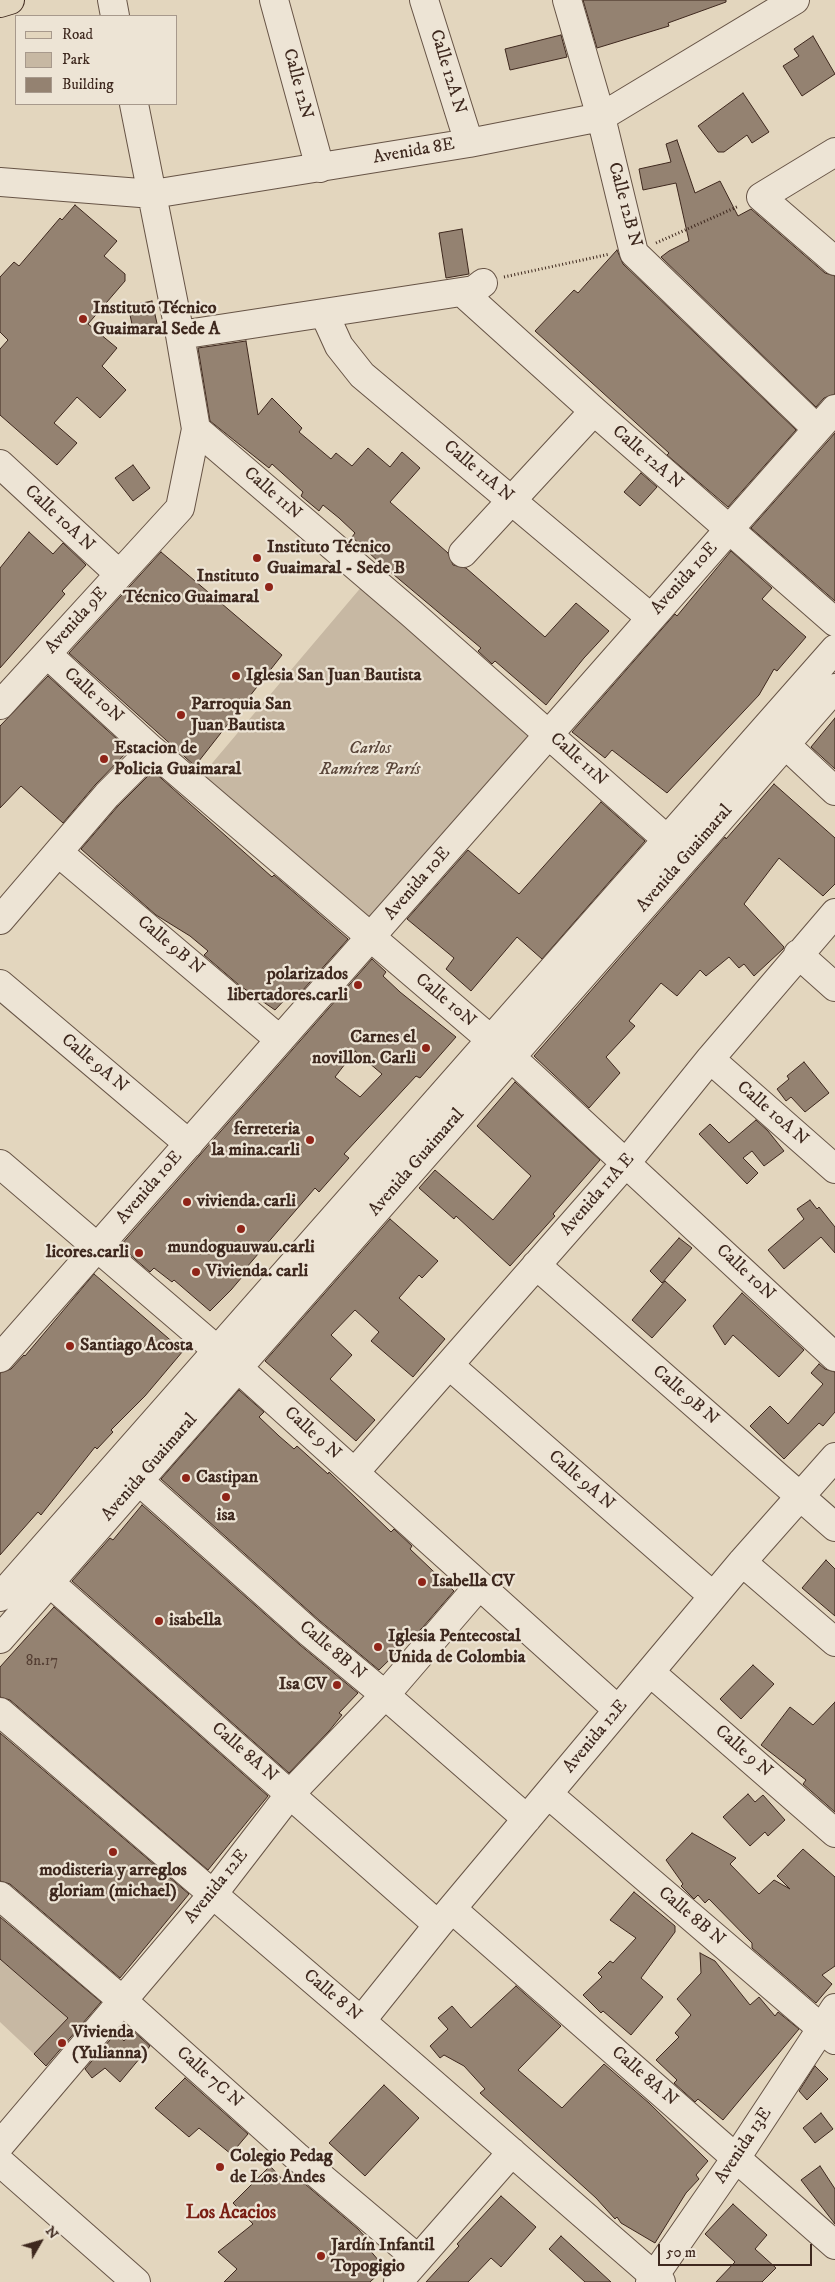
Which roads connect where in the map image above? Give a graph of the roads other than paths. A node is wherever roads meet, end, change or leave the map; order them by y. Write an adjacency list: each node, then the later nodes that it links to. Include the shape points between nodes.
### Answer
1 (10, 0): 7 (main road)
2 (112, 0): 8 (street)
3 (274, 0): 13 (street, Calle 12N)
4 (424, 0): 11 (street, Calle 12A N)
5 (567, 0): 10 (street, Calle 12B N)
6 (796, 0): 10 (street, Avenida 8E)
7 (0, 3)
8 (115, 15)
9 (134, 105): 15 (street)
10 (601, 117): 11 (street, Avenida 8E); 22 (street, Calle 12B N, via 634,253)
11 (469, 143): 13 (street, Avenida 8E)
12 (835, 152): 16 (street, via 760,197)
13 (320, 168): 15 (street, Avenida 8E)
14 (0, 182): 15 (street, Avenida 8E)
15 (153, 194): 18 (street)
16 (835, 261)
17 (324, 313): 18 (street); 20 (street, Calle 12A N, via 472,287); 24 (street, Calle 11A N, via 339,346 362,375)
18 (180, 335): 21 (street)
19 (835, 409): 22 (street, Avenida 10E)
20 (594, 411): 24 (street); 25 (street, Calle 12A N)
21 (196, 428): 27 (street, Avenida 9E, via 180,508); 34 (street, Calle 11N)
22 (817, 429): 25 (street, Avenida 10E)
23 (0, 464): 27 (street, Calle 10A N)
24 (511, 500): 26 (street); 28 (street, Calle 11A N)
25 (729, 530): 28 (street, Avenida 10E); 29 (street, Calle 12A N)
26 (463, 553)
27 (119, 574): 31 (street, Avenida 9E)
28 (650, 617): 34 (street, Avenida 10E)
29 (835, 622)
30 (835, 649): 35 (street, Avenida Guaimaral)
31 (46, 654): 33 (street, Avenida 9E); 36 (street, Calle 10N)
32 (835, 688): 35 (street, Avenida Guaimaral)
33 (0, 705)
34 (549, 734): 38 (street, Calle 11N); 42 (street, Avenida 10E)
35 (776, 736): 37 (street); 38 (street, Avenida Guaimaral)
36 (152, 750): 39 (street, via 107,795); 42 (street, Calle 10N)
37 (835, 791)
38 (677, 848): 47 (street, Avenida Guaimaral)
39 (59, 853): 41 (street); 46 (street, Calle 9B N)
40 (835, 913): 43 (street, Avenida 11A E)
41 (0, 920)
42 (371, 937): 46 (street, Avenida 10E); 47 (street, Calle 10N)
43 (798, 954): 45 (street); 48 (street, Avenida 11A E)
44 (0, 984): 49 (street, Calle 9A N)
45 (835, 987)
46 (280, 1040): 49 (street, Avenida 10E)
47 (501, 1049): 50 (street, Calle 10N); 55 (street, Avenida Guaimaral); 59 (street, Avenida Guaimaral)
48 (710, 1059): 50 (street, Avenida 11A E); 52 (street, Calle 10A N)
49 (189, 1144): 53 (street, Avenida 10E)
50 (626, 1163): 54 (street, Avenida 11A E); 57 (street, Calle 10N)
51 (0, 1164): 53 (street, Calle 9 N)
52 (835, 1169)
53 (97, 1248): 55 (street, Calle 9 N); 56 (street, Avenida 10E)
54 (536, 1265): 58 (street, Avenida 11A E); 63 (street, Calle 9B N)
55 (217, 1351): 59 (street, Calle 9 N); 69 (street, Avenida Guaimaral)
56 (1, 1356)
57 (835, 1357)
58 (449, 1365): 61 (street, Avenida 11A E); 68 (street, Calle 9A N)
59 (238, 1368): 61 (street, Calle 9 N); 62 (street, Avenida Guaimaral)
60 (835, 1458): 63 (street, Avenida 12E)
61 (355, 1472): 67 (street, Calle 9 N)
62 (138, 1480): 66 (street, Avenida Guaimaral); 73 (street, Calle 8B N)
63 (801, 1497): 64 (street, Calle 9B N); 65 (street, Avenida 12E)
64 (835, 1527)
65 (742, 1562): 68 (street, Avenida 12E); 71 (street)
66 (49, 1582): 70 (street, Avenida Guaimaral); 76 (street, Calle 8A N)
67 (478, 1587): 73 (street, Avenida 12E); 74 (street, Calle 9 N)
68 (713, 1596): 72 (street, Avenida 12E)
69 (0, 1597)
70 (0, 1639)
71 (835, 1642)
72 (650, 1672): 74 (street, Avenida 12E); 79 (street, Calle 9 N)
73 (385, 1695): 76 (street, Avenida 12E); 78 (street, Calle 8B N)
74 (618, 1710): 77 (street, Avenida 12E)
75 (0, 1712): 80 (street, Calle 8 N)
76 (290, 1794): 80 (street, Avenida 12E); 82 (street, Calle 8A N)
77 (548, 1794): 78 (street, Avenida 12E); 85 (street, Calle 8B N)
78 (527, 1819): 82 (street, Avenida 12E)
79 (835, 1833)
80 (212, 1894): 83 (street, Avenida 12E); 84 (street, Calle 8 N)
81 (0, 1896): 83 (street, Calle 7C N)
82 (445, 1917): 84 (street, Avenida 12E); 88 (street, Calle 8A N)
83 (123, 2001): 86 (street, Avenida 12E); 91 (street, Calle 7C N, via 296,2156)
84 (361, 2021): 87 (street, Calle 8 N)
85 (831, 2025): 88 (street, Avenida 13E)
86 (0, 2145)
87 (512, 2152): 91 (street); 92 (street, Calle 8 N)
88 (736, 2158): 90 (street, Calle 8A N); 92 (street, Avenida 13E)
89 (0, 2162): 93 (street)
90 (835, 2245)
91 (418, 2259): 94 (street)
92 (655, 2280)
93 (136, 2282)
94 (398, 2282)

